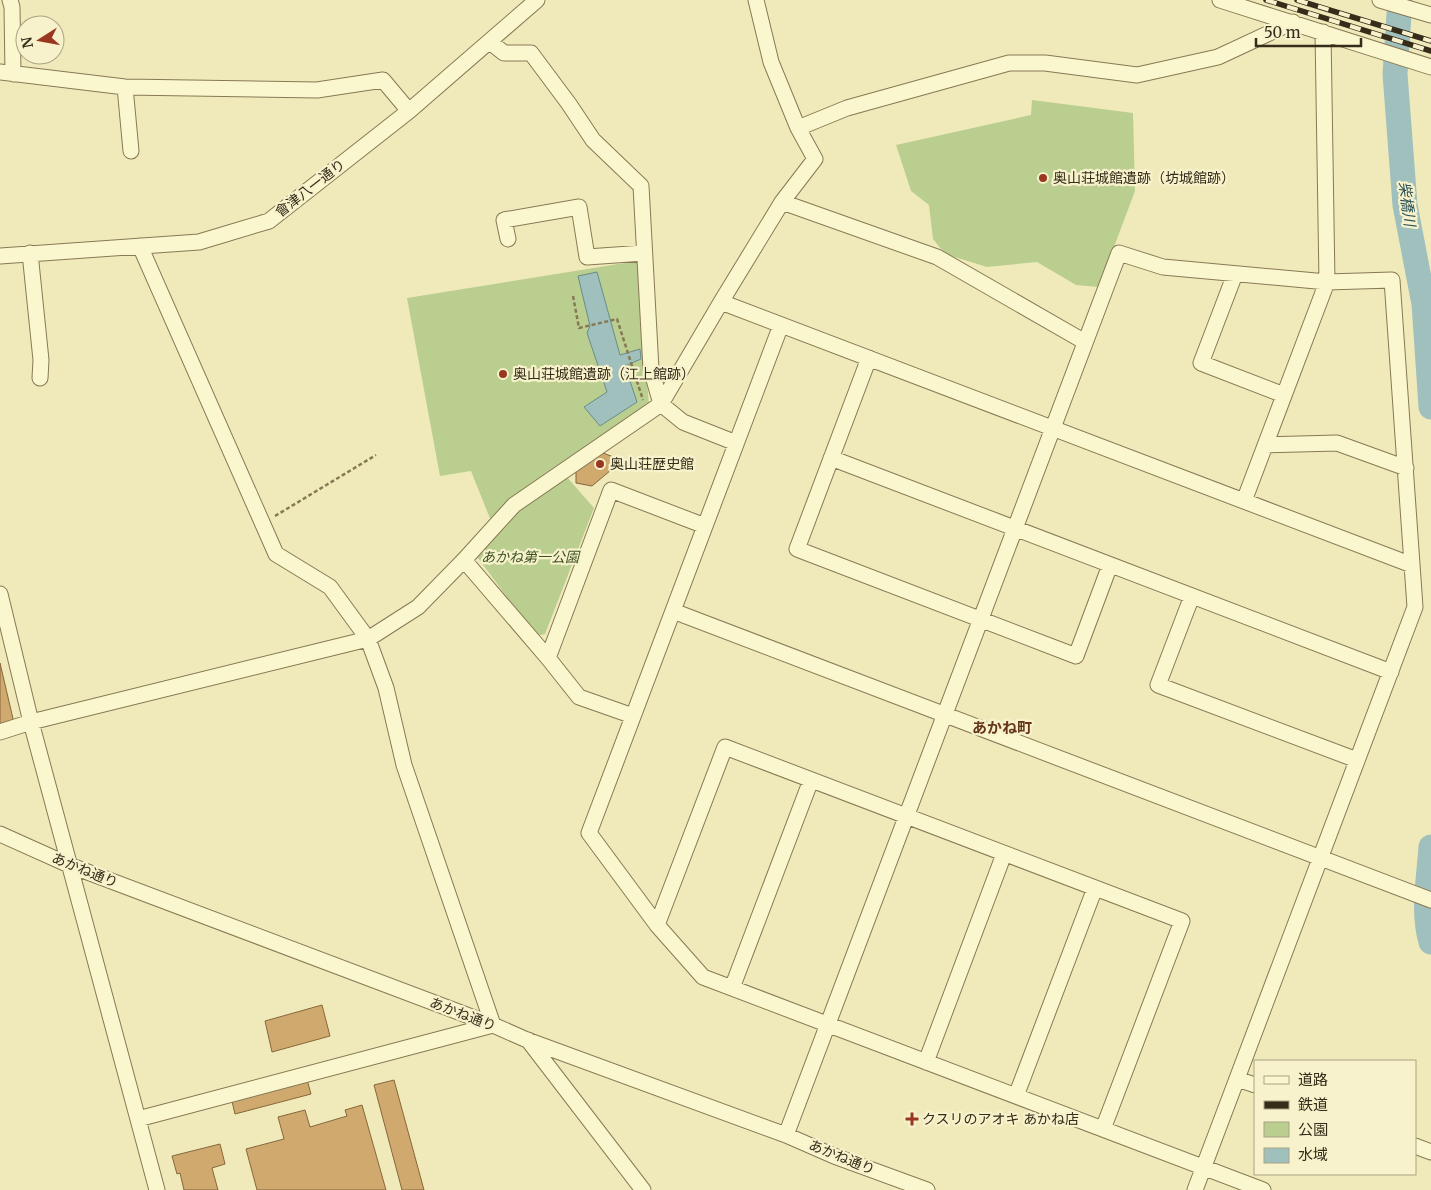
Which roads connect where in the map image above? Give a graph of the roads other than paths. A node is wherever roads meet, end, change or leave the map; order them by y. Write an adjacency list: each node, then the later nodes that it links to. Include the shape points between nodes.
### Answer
1 (10, 0): 11 (street)
2 (537, 0): 9 (street, 會津八一通り)
3 (756, 0): 14 (street, via 771,62)
4 (1220, 0): 7 (street)
5 (1380, 0): 6 (street)
6 (1431, 15)
7 (1293, 22): 8 (street); 14 (street, via 1218,57 1137,75 1045,63 1009,63 847,108)
8 (1323, 32): 10 (street); 23 (street)
9 (490, 42): 13 (street, 會津八一通り); 20 (street, via 504,53 531,53 592,140 641,186)
10 (1431, 67)
11 (6, 73): 12 (street)
12 (124, 87): 13 (street, via 317,90 383,80); 15 (street)
13 (409, 111): 18 (street, 會津八一通り, via 269,221 199,242)
14 (798, 128): 16 (street, via 815,159)
15 (131, 151)
16 (782, 202): 24 (street); 26 (street, via 937,257)
17 (508, 239): 20 (street, via 504,220 579,207 587,257)
18 (140, 246): 19 (street, 會津八一通り); 46 (street, via 276,554 330,586)
19 (30, 253): 21 (street, 會津八一通り); 28 (street)
20 (644, 253): 30 (street, via 651,369)
21 (0, 256)
22 (1234, 274): 23 (street); 26 (street, via 1163,267 1118,253); 29 (street, via 1201,363)
23 (1327, 282): 29 (street); 35 (street, via 1392,280)
24 (720, 302): 25 (street); 30 (street)
25 (781, 325): 27 (street); 32 (street)
26 (1085, 342): 31 (street)
27 (869, 358): 31 (street); 34 (street)
28 (40, 378)
29 (1284, 395): 33 (street)
30 (661, 404): 32 (street, via 683,422); 39 (street, via 514,505)
31 (1052, 428): 36 (street); 38 (street)
32 (736, 443): 37 (street)
33 (1265, 446): 35 (street, via 1337,443); 36 (street)
34 (831, 458): 38 (street); 45 (street, via 796,549)
35 (1406, 468): 41 (street)
36 (1244, 501): 41 (street)
37 (705, 526): 44 (street); 47 (street, via 611,490)
38 (1015, 528): 40 (street); 45 (street)
39 (464, 560): 46 (street, via 418,607); 47 (street)
40 (1110, 565): 43 (street); 45 (street, via 1076,656)
41 (1412, 565): 48 (street, via 1415,607)
42 (0, 594): 51 (street)
43 (1192, 596): 48 (street); 53 (street, via 1158,684)
44 (673, 611): 49 (street); 50 (street)
45 (980, 620): 49 (street)
46 (368, 639): 51 (street); 65 (street, via 386,688 404,766)
47 (548, 658): 50 (street, via 579,697)
48 (1391, 672): 53 (street)
49 (944, 715): 55 (street); 58 (street)
50 (633, 716): 62 (street, via 589,833)
51 (31, 722): 52 (street); 59 (street)
52 (0, 732)
53 (1357, 760): 58 (street)
54 (811, 780): 55 (street); 62 (street, via 725,747); 63 (street)
55 (906, 816): 57 (street); 64 (street)
56 (0, 834): 59 (street, あかね通り)
57 (1004, 854): 60 (street); 67 (street)
58 (1320, 858): 61 (street); 68 (street)
59 (69, 865): 65 (street, あかね通り); 71 (street)
60 (1095, 888): 70 (street); 72 (street, via 1182,921)
61 (1431, 900)
62 (658, 924): 63 (street, via 703,976)
63 (732, 988): 64 (street)
64 (828, 1024): 67 (street); 73 (street)
65 (493, 1025): 66 (street, あかね通り); 71 (street)
66 (527, 1040): 73 (street, あかね通り); 78 (street)
67 (926, 1062): 70 (street)
68 (1237, 1078): 69 (street); 76 (street)
69 (1254, 1085)
70 (1016, 1096): 72 (street)
71 (138, 1118): 77 (street)
72 (1103, 1129): 76 (street)
73 (786, 1134): 79 (street, あかね通り, via 834,1156)
74 (1416, 1146): 75 (street)
75 (1431, 1152)
76 (1204, 1168): 80 (street); 81 (street)
77 (157, 1190)
78 (643, 1190)
79 (927, 1190)
80 (1195, 1190)
81 (1262, 1190)

